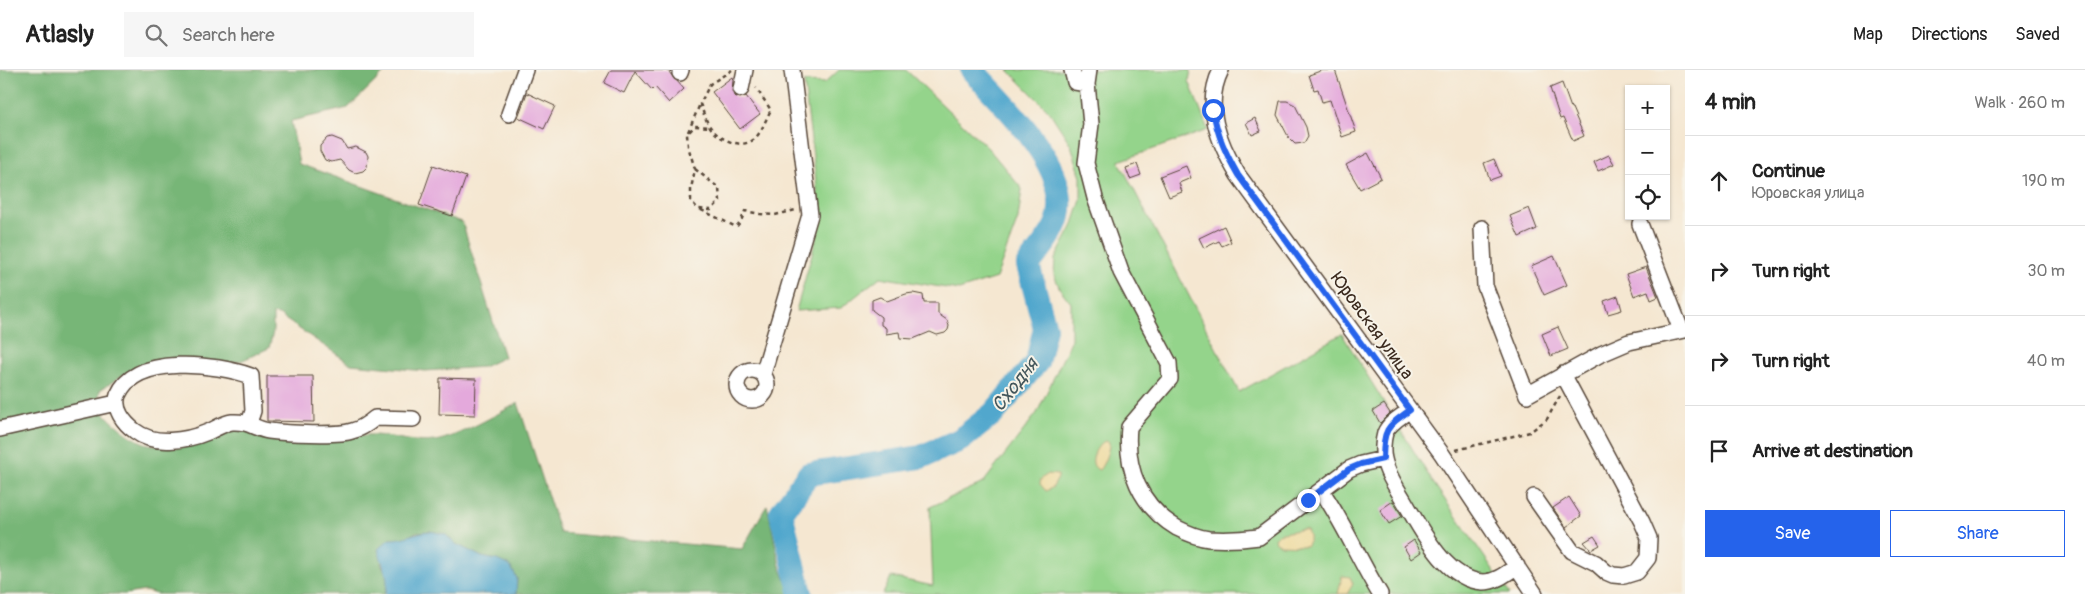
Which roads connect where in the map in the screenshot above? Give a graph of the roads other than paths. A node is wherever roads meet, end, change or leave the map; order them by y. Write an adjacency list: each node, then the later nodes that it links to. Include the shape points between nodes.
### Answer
1 (525, 70): 8 (street)
2 (745, 70): 7 (street)
3 (792, 70): 12 (street, via 810,215)
4 (1072, 70): 6 (street, via 1075,82)
5 (1221, 70): 15 (street, Юровская улица, via 1213,93 1216,126 1223,150)
6 (1088, 77): 20 (street, via 1090,124 1086,163 1095,198 1121,272 1169,363 1170,378 1129,427 1129,451 1137,486 1158,515 1188,534 1209,539 1259,536)
7 (748, 88)
8 (509, 114)
9 (1640, 224): 11 (street)
10 (1482, 228): 13 (street, via 1485,286 1527,395)
11 (1683, 330): 13 (street, via 1629,342 1601,354)
12 (763, 374)
13 (1565, 378): 21 (street, via 1642,522 1649,538 1648,558 1632,574 1624,576 1606,572 1572,551)
14 (116, 403): 17 (street, via 126,424 149,438 186,439 230,422); 17 (street, via 118,395 137,374 154,368 213,366 250,376 253,411); 18 (street)
15 (1410, 410): 19 (street, via 1388,427); 22 (street, Юровская улица)
16 (413, 419): 17 (street, via 375,418 352,432 338,434 267,431)
17 (249, 423)
18 (0, 429)
19 (1383, 459): 20 (street, via 1349,469); 22 (street, via 1393,483 1430,545 1454,569 1481,582 1499,578)
20 (1322, 490): 23 (street)
21 (1534, 497)
22 (1517, 566): 24 (street, Юровская улица)
23 (1380, 594)
24 (1535, 594)

